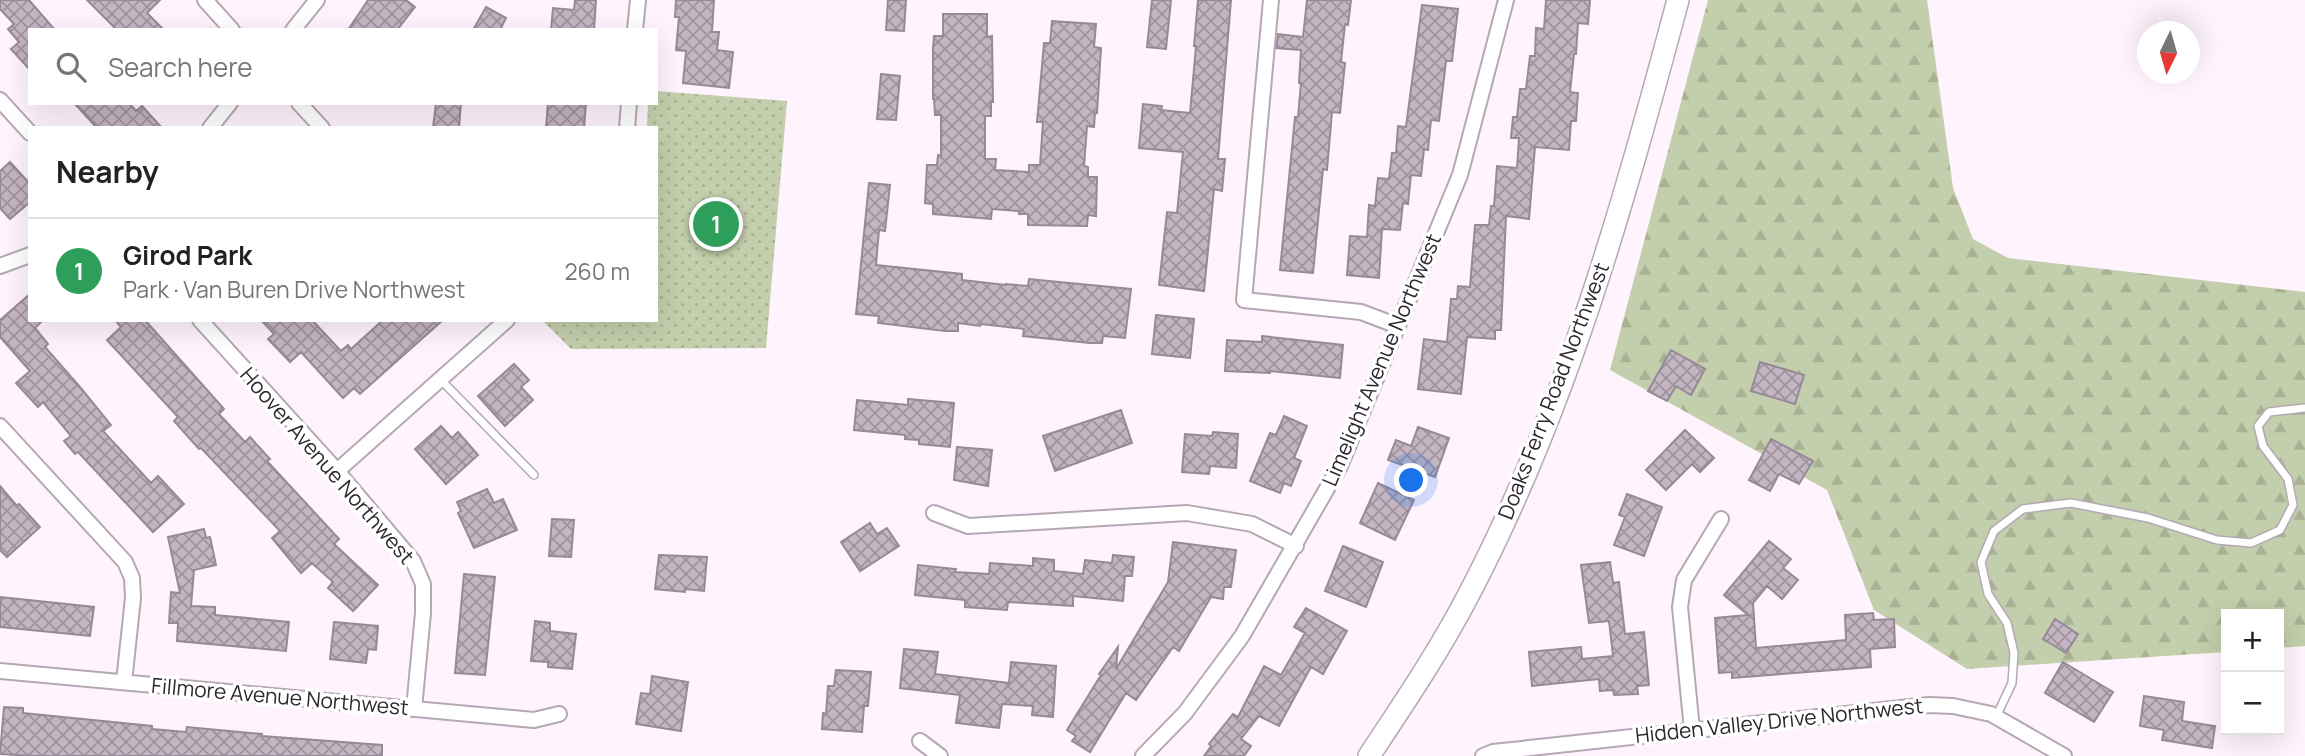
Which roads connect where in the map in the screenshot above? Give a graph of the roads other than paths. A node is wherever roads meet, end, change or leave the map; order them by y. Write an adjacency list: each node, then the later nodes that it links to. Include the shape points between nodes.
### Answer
1 (205, 0): 7 (street)
2 (317, 0): 8 (street)
3 (638, 0): 9 (street)
4 (1270, 0): 22 (street, via 1244,300 1361,312)
5 (1506, 0): 22 (street, Limelight Avenue Northwest, via 1460,176)
6 (1678, 0): 40 (main road, Doaks Ferry Road Northwest, via 1604,261 1534,456 1469,594)
7 (230, 28)
8 (295, 28)
9 (635, 28)
10 (0, 100): 17 (street)
11 (228, 105): 14 (street)
12 (301, 105): 15 (street)
13 (629, 105): 16 (street)
14 (212, 126)
15 (320, 126)
16 (626, 126)
17 (28, 131)
18 (28, 256): 19 (street)
19 (0, 265)
20 (202, 322): 26 (street, Hoover Avenue Northwest)
21 (505, 322): 23 (street)
22 (1398, 326): 30 (street, Limelight Avenue Northwest, via 1340,466)
23 (440, 379): 26 (street); 27 (lane)
24 (2305, 408): 35 (lane, via 2269,412 2258,426 2263,446 2288,479 2293,505 2280,530 2251,543 2217,540 2148,518 2071,503 2023,509 1994,531 1981,562 1988,594 2007,623 2014,653 2012,682)
25 (0, 426): 32 (street, via 125,562 133,598)
26 (337, 471): 33 (street, Hoover Avenue Northwest, via 413,561 423,584)
27 (534, 475)
28 (934, 513): 30 (street, via 968,526 1187,513 1252,524)
29 (1721, 519): 36 (street, via 1684,580 1680,607)
30 (1296, 546): 39 (street, Limelight Avenue Northwest, via 1242,636 1185,713)
31 (0, 671): 32 (street, Fillmore Avenue Northwest)
32 (124, 682): 33 (street, Fillmore Avenue Northwest)
33 (414, 709): 34 (street, Fillmore Avenue Northwest, via 534,720)
34 (559, 714)
35 (1996, 717): 36 (street, Hidden Valley Drive Northwest, via 1929,705); 42 (street, Hidden Valley Drive Northwest)
36 (1692, 730): 41 (street, Hidden Valley Drive Northwest)
37 (920, 741): 38 (street)
38 (940, 756)
39 (1143, 756)
40 (1369, 756)
41 (1483, 756)
42 (2064, 756)

